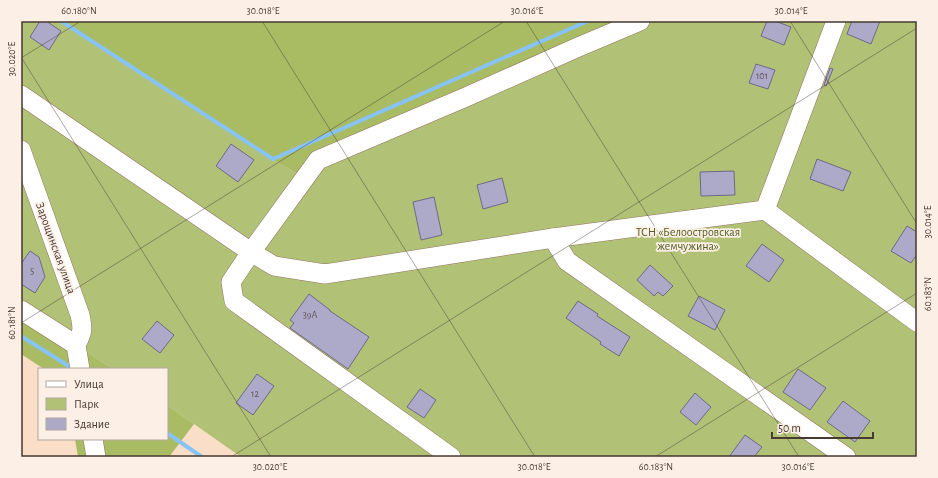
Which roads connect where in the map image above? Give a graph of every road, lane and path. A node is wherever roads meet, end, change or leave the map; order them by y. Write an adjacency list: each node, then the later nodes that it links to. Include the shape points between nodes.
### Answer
1 (640, 21): 7 (street, via 318,160)
2 (836, 21): 5 (street)
3 (21, 95): 7 (street)
4 (21, 150): 10 (street, Зарощинская улица, via 80,315 81,334)
5 (765, 210): 6 (street); 9 (street)
6 (553, 238): 7 (street, via 325,274 274,266); 15 (street, via 567,261)
7 (251, 252): 14 (street, via 231,282 234,301)
8 (21, 310): 10 (street)
9 (917, 322)
10 (76, 345): 11 (street)
11 (80, 368)
12 (93, 440): 13 (street)
13 (96, 457)
14 (451, 457)
15 (846, 457)

